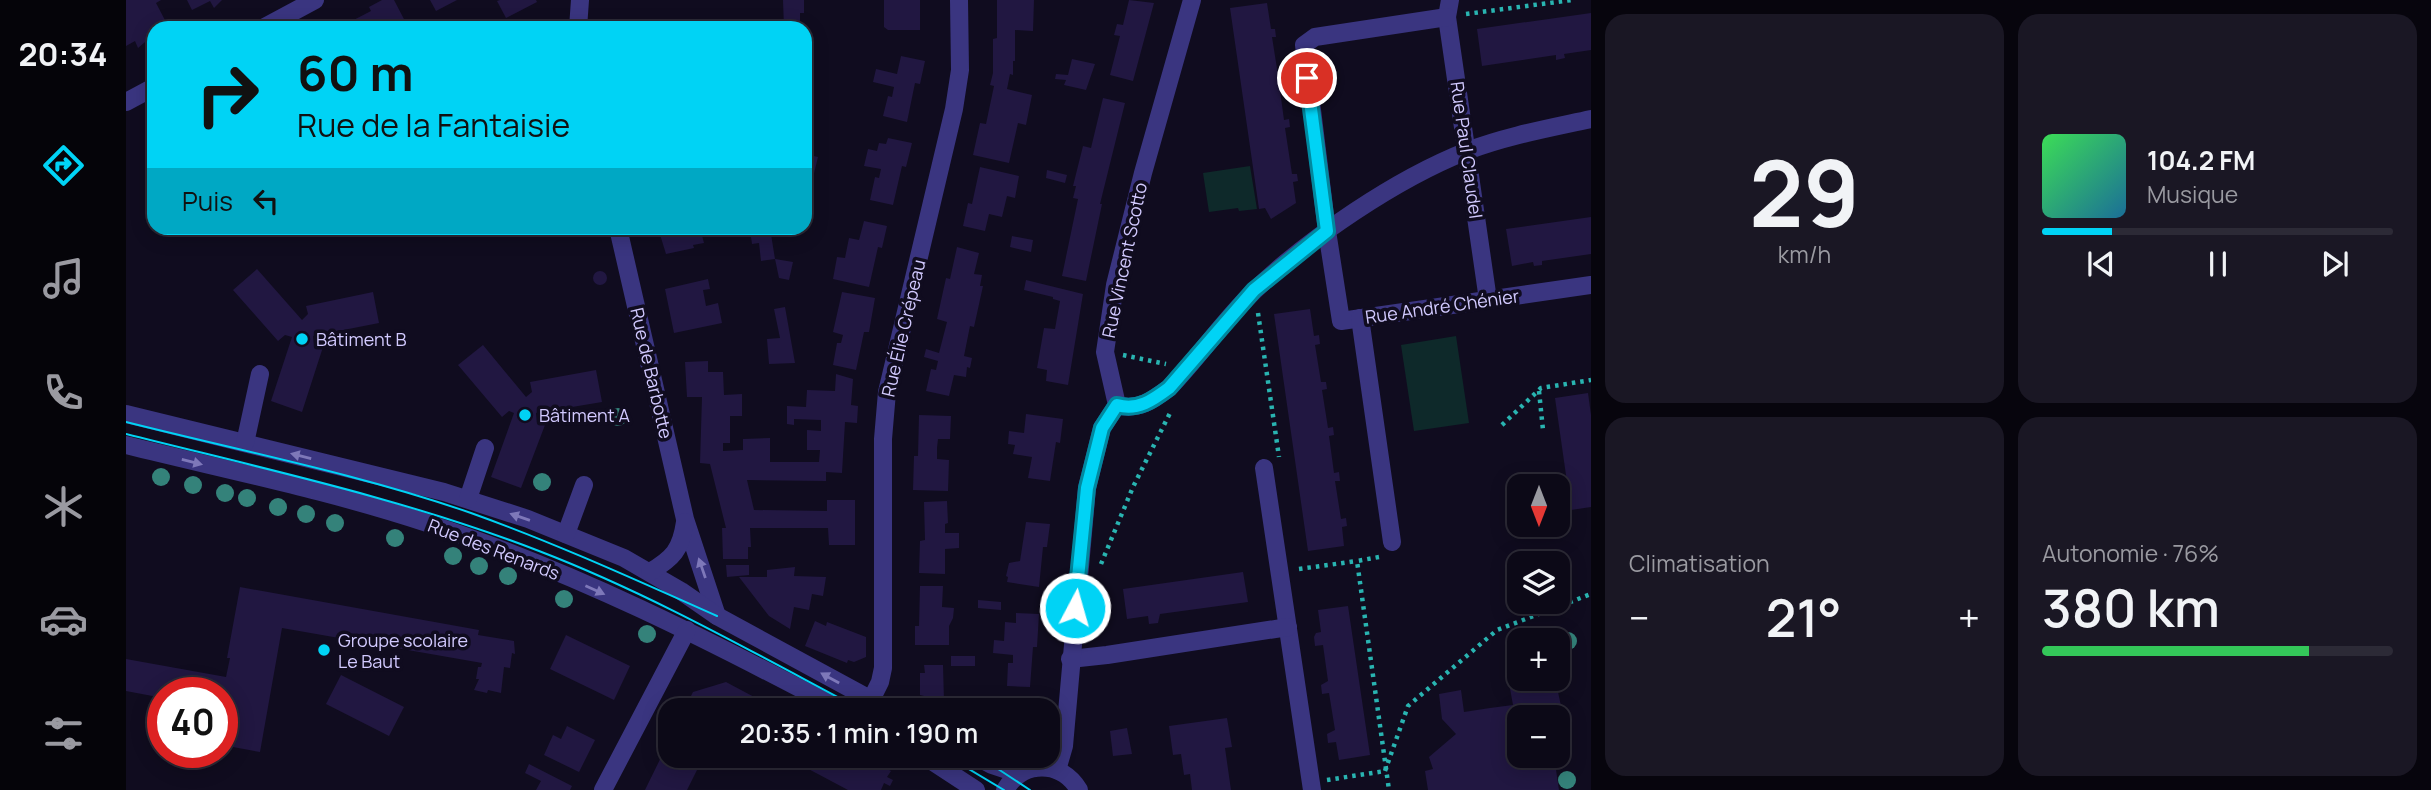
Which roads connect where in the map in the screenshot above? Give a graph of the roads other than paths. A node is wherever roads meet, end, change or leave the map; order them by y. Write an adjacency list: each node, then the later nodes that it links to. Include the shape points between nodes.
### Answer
1 (315, 0): 6 (street)
2 (580, 0): 7 (street)
3 (959, 0): 36 (street, Rue Élie Crépeau, via 960,70 954,109 887,392 883,668)
4 (1192, 0): 18 (street, Rue Vincent Scotto, via 1115,285 1105,352)
5 (1448, 8): 11 (street, Rue Paul Claudel); 12 (street, via 1315,37 1304,45)
6 (276, 21)
7 (578, 21)
8 (147, 90): 9 (street)
9 (126, 102)
10 (1591, 119): 11 (street)
11 (1467, 151): 12 (street, via 1390,189); 15 (street, Rue Paul Claudel)
12 (1327, 231): 16 (street, Rue André Chénier, via 1341,321); 18 (street, via 1254,290 1169,388 1137,407)
13 (620, 235): 26 (street, Rue de Barbotte)
14 (1591, 285): 15 (street, Rue André Chénier)
15 (1488, 300): 16 (street, Rue André Chénier)
16 (1360, 318): 28 (street)
17 (260, 374): 20 (street)
18 (1117, 405): 33 (street, via 1102,428 1087,488)
19 (126, 414): 20 (street, Rue des Renards)
20 (245, 443): 25 (street, Rue des Renards, one-way to 20)
21 (126, 445): 32 (street, Rue des Renards, one-way to 32, via 354,500 432,525 534,563)
22 (485, 448): 25 (street)
23 (1264, 468): 31 (street)
24 (584, 485): 27 (street)
25 (468, 499): 27 (street, Rue des Renards, one-way to 25)
26 (685, 519): 29 (street, Rue de Barbotte, via 675,555); 30 (street, Rue de Barbotte, one-way to 26)
27 (566, 534): 29 (street, Rue des Renards)
28 (1392, 542)
29 (650, 572): 30 (street, Rue des Renards)
30 (717, 617): 35 (street, Rue des Renards, one-way to 30)
31 (1288, 627): 33 (street); 41 (street)
32 (687, 630): 34 (street, Rue des Renards); 42 (street)
33 (1070, 659): 39 (street, via 1064,746)
34 (818, 698)
35 (867, 698)
36 (872, 698)
37 (942, 768): 43 (street)
38 (1001, 768): 40 (street)
39 (1057, 770): 40 (street, via 1041,767); 45 (street)
40 (1019, 774): 44 (street)
41 (1312, 786)
42 (603, 790)
43 (976, 790)
44 (1005, 790)
45 (1079, 790)

